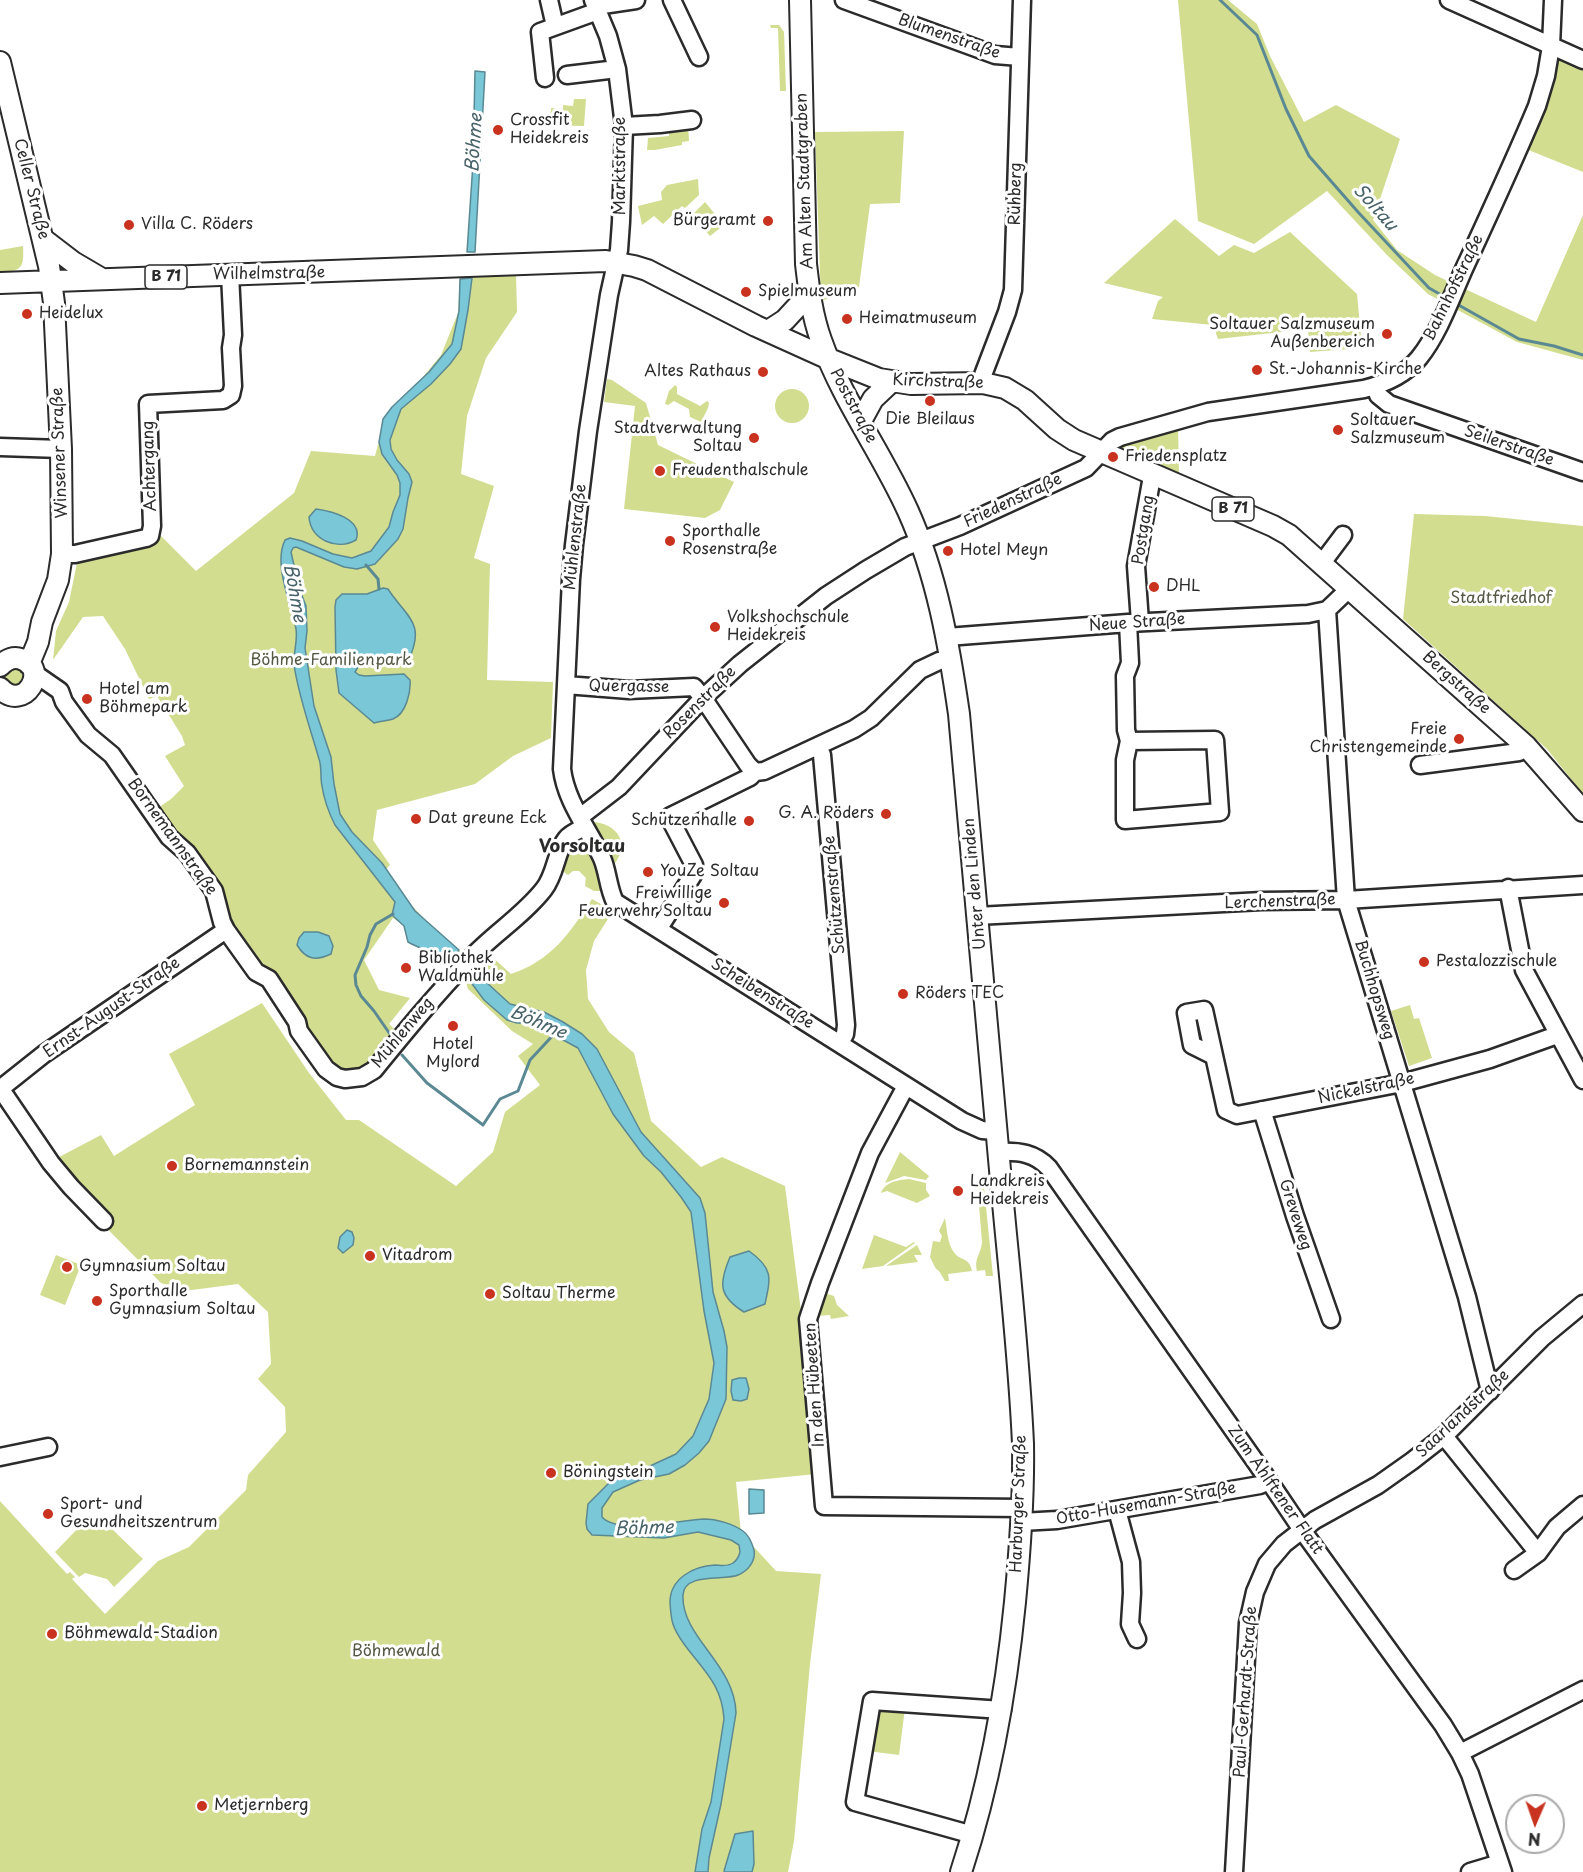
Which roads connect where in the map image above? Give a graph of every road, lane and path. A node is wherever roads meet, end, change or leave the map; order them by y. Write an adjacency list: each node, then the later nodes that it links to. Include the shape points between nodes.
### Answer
1 (549, 0): 10 (street)
2 (636, 0): 9 (street)
3 (672, 0): 12 (street)
4 (800, 0): 27 (main road, Am Alten Stadtgraben)
5 (844, 0): 13 (street, Blumenstraße, via 995,55)
6 (1022, 0): 13 (street, Rühberg)
7 (1449, 0): 11 (street)
8 (1553, 0): 11 (street, Bahnhofstraße)
9 (595, 6): 10 (street); 16 (street, Marktstraße)
10 (547, 29): 18 (street)
11 (1551, 46): 14 (street); 32 (street, Bahnhofstraße, via 1537,106 1431,339 1400,375)
12 (699, 57)
13 (1020, 57): 31 (street, Rühberg, via 1013,290)
14 (1583, 60)
15 (0, 62): 21 (main road, Celler Straße)
16 (616, 69): 17 (street); 20 (street, Marktstraße)
17 (567, 75)
18 (545, 78)
19 (692, 120): 20 (street)
20 (624, 126): 22 (street, Marktstraße)
21 (43, 239): 24 (main road); 25 (main road, Celler Straße)
22 (617, 262): 23 (main road, Wilhelmstraße / B 71); 28 (main road, Poststraße / B 71, via 653,273); 49 (street, Mühlenstraße, via 588,431 571,579)
23 (230, 274): 24 (main road, Wilhelmstraße / B 71); 41 (street, Achtergang, via 231,394 223,400 148,404 150,536)
24 (102, 279): 25 (main road, Wilhelmstraße / B 71)
25 (52, 281): 26 (main road, B 71); 35 (main road, Winsener Straße)
26 (0, 284)
27 (809, 294): 28 (main road); 29 (main road, Am Alten Stadtgraben)
28 (768, 332): 29 (main road, Poststraße / B 71)
29 (828, 359): 30 (main road, Kirchstraße / B 71); 33 (main road, Poststraße)
30 (891, 382): 31 (main road, Kirchstraße / B 71); 33 (main road, via 873,399)
31 (983, 383): 36 (main road, Kirchstraße / B 71, via 1014,393 1066,436)
32 (1375, 386): 36 (street, Bahnhofstraße, via 1208,412 1120,437); 37 (street, Seilerstraße, via 1378,395 1389,404)
33 (861, 421): 40 (main road, Poststraße)
34 (0, 447): 35 (street)
35 (61, 449): 41 (main road, Winsener Straße)
36 (1102, 452): 38 (main road, Bergstraße / B 71); 40 (street, Friedenstraße, via 1086,468)
37 (1583, 472)
38 (1154, 475): 42 (main road, Bergstraße / B 71, via 1273,526); 45 (street, Postgang, via 1136,566)
39 (1343, 535): 42 (street)
40 (920, 541): 46 (main road, Poststraße); 51 (street, Rosenstraße, via 826,596)
41 (62, 554): 48 (main road, Winsener Straße, via 38,642)
42 (1322, 563): 43 (main road, Bergstraße / B 71)
43 (1350, 588): 44 (street); 54 (main road, Bergstraße / B 71)
44 (1326, 609): 45 (street, Neue Straße, via 1308,614); 61 (street, Buchhopsweg)
45 (1134, 622): 46 (street, Neue Straße); 52 (street, Postgang, via 1125,676)
46 (947, 637): 47 (main road, Unter den Linden)
47 (951, 660): 53 (street, via 920,670 871,718); 62 (main road, Unter den Linden)
48 (22, 670): 50 (main road, via 28,692 18,696); 64 (street, Bornemannstraße, via 55,699 64,702 88,735 112,755 169,837 187,853 214,891)
49 (566, 685): 51 (street, Quergasse, via 628,690 694,687); 58 (street, Mühlenstraße, via 562,769 566,789)
50 (3, 694)
51 (703, 698): 56 (street); 58 (street, Rosenstraße, via 619,787)
52 (1129, 741): 52 (street, Postgang, via 1125,760 1125,820 1220,812 1215,740)
53 (818, 746): 56 (street); 66 (street, Schützenstraße, via 822,755 846,1025)
54 (1526, 746): 55 (street, via 1519,752); 57 (main road, Bergstraße / B 71)
55 (1420, 765)
56 (755, 772): 63 (street, via 669,817 694,865 693,875)
57 (1583, 811)
58 (581, 818): 63 (street, Scheibenstraße, via 604,862 615,902); 68 (street, Mühlenweg, via 563,843 555,870 542,892 471,958 374,1070 362,1077 345,1079)
59 (1583, 885): 60 (street, Lerchenstraße)
60 (1508, 888): 61 (street, Lerchenstraße); 65 (street, via 1524,970)
61 (1346, 900): 62 (street, Lerchenstraße); 70 (street, Buchhopsweg)
62 (977, 916): 74 (main road, Unter den Linden)
63 (658, 928): 66 (street, Scheibenstraße)
64 (226, 930): 68 (street, Bornemannstraße, via 256,972 269,980); 72 (street, Ernst-August-Straße)
65 (1557, 1035): 69 (street); 70 (street, Nickelstraße, via 1490,1059)
66 (840, 1043): 71 (street, Scheibenstraße)
67 (1214, 1056): 73 (street, Nickelstraße, via 1226,1110 1237,1115)
68 (326, 1069)
69 (1583, 1080)
70 (1402, 1083): 73 (street, Nickelstraße); 79 (street, Buchhopsweg, via 1467,1297)
71 (906, 1086): 74 (street, Scheibenstraße, via 972,1127); 86 (street, In den Hübeeten, via 870,1153 808,1319 824,1506)
72 (0, 1088): 76 (street, via 51,1163)
73 (1262, 1110): 78 (street, Greveweg)
74 (997, 1131): 75 (main road, Harburger Straße)
75 (999, 1152): 83 (street, Zum Ahlftener Flatt, via 1023,1152 1049,1168); 86 (main road, Harburger Straße, via 1021,1412)
76 (104, 1221)
77 (1583, 1304): 79 (street, Saarlandstraße, via 1542,1338)
78 (1331, 1319)
79 (1490, 1391): 80 (street, Saarlandstraße)
80 (1444, 1436): 87 (street, Saarlandstraße, via 1378,1485); 88 (street)
81 (48, 1446): 82 (street)
82 (0, 1457)
83 (1269, 1481): 85 (street, Otto-Husemann-Straße); 87 (street, Zum Ahlftener Flatt)
84 (1583, 1504): 88 (street, via 1557,1527)
85 (1117, 1510): 86 (street, Otto-Husemann-Straße, via 1057,1520); 90 (street, via 1131,1562 1130,1624)
86 (1022, 1515): 92 (main road, Harburger Straße)
87 (1302, 1530): 93 (street, Zum Ahlftener Flatt); 97 (street, Paul-Gerhardt-Straße, via 1267,1564 1248,1623)
88 (1538, 1553): 89 (street)
89 (1514, 1570)
90 (1137, 1639)
91 (1583, 1690): 93 (street)
92 (1002, 1710): 94 (main road, Harburger Straße); 94 (street, via 872,1701 855,1802)
93 (1460, 1754): 95 (street, Zum Ahlftener Flatt)
94 (973, 1835): 96 (main road, Harburger Straße)
95 (1501, 1867): 98 (street)
96 (961, 1872)
97 (1234, 1872)
98 (1470, 1872)

